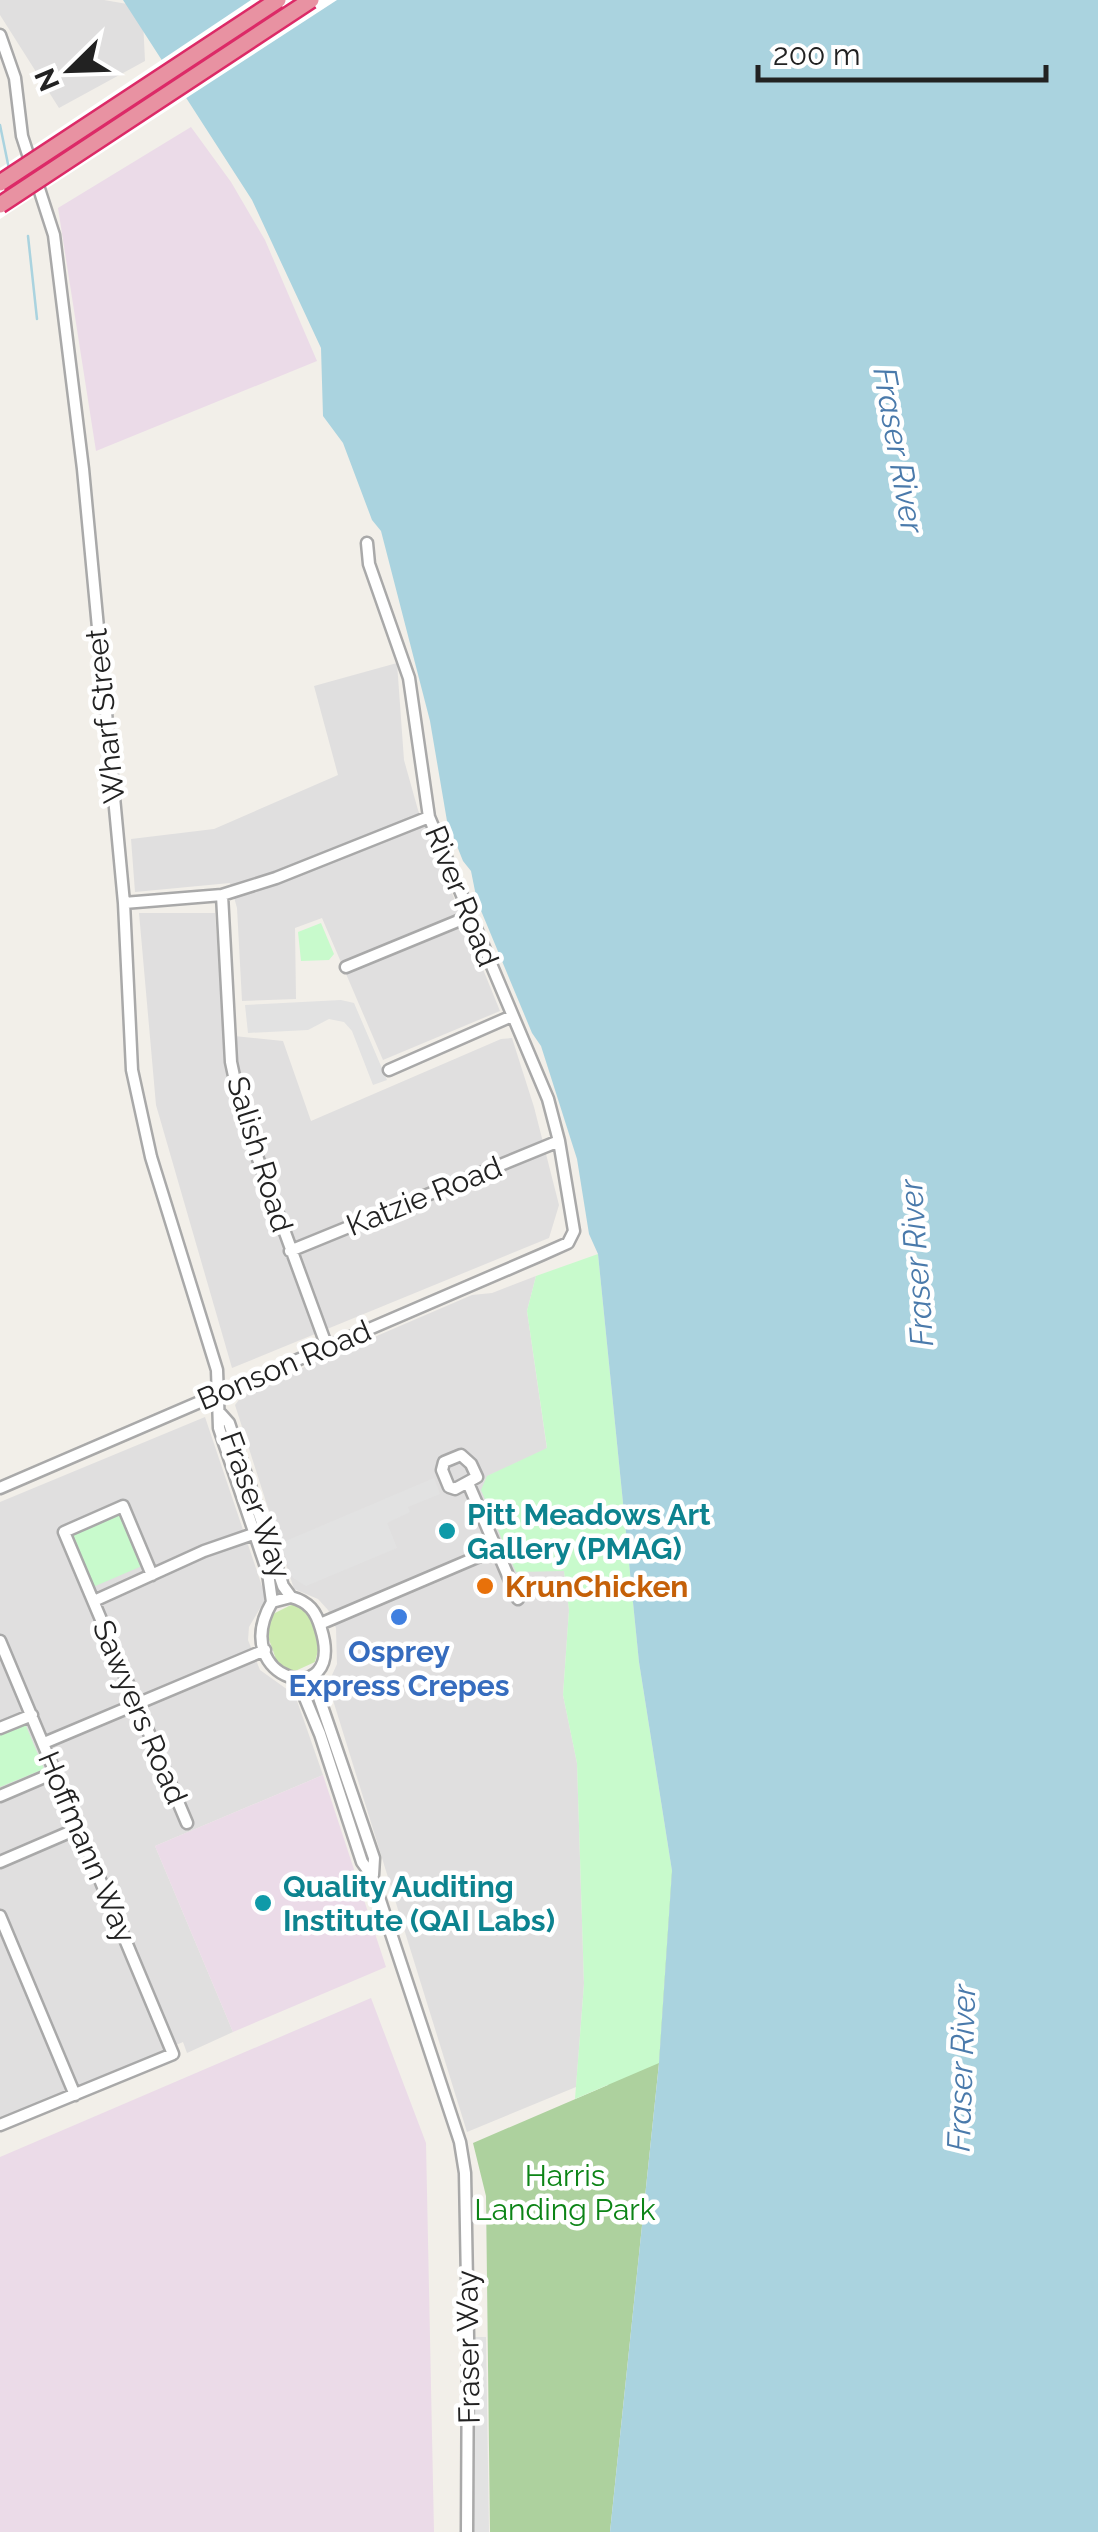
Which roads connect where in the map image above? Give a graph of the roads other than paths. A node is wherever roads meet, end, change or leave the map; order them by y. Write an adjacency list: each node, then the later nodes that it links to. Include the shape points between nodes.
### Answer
1 (278, 0): 4 (highway, bridge)
2 (311, 0): 5 (highway, bridge)
3 (0, 35): 9 (street, Wharf Street, via 22,136 54,235)
4 (0, 183)
5 (0, 204)
6 (367, 544): 7 (street, River Road, via 409,678)
7 (429, 817): 8 (street); 10 (street, River Road)
8 (222, 895): 9 (street); 16 (street, Salish Road, via 231,1062 250,1140)
9 (124, 904): 18 (street, Wharf Street, via 139,1111)
10 (470, 916): 11 (street); 12 (street, River Road)
11 (346, 968)
12 (512, 1016): 13 (street); 14 (street, River Road)
13 (389, 1070)
14 (559, 1140): 15 (street, River Road, via 574,1231); 16 (street, Katzie Road)
15 (568, 1243): 17 (street, Bonson Road)
16 (290, 1250): 17 (street, Salish Road)
17 (326, 1347): 18 (street, Bonson Road)
18 (220, 1393): 20 (street, Bonson Road); 21 (street, Fraser Way)
19 (468, 1482): 22 (street)
20 (0, 1488)
21 (259, 1532): 23 (street); 24 (street, Fraser Way); 27 (street, Fraser Way)
22 (496, 1549): 25 (street); 28 (street)
23 (152, 1575): 26 (street); 26 (street, Sawyers Road, via 122,1506 79,1525 64,1532)
24 (292, 1596): 27 (street); 28 (street, via 309,1604)
25 (518, 1599)
26 (94, 1601): 34 (street, Sawyers Road)
27 (272, 1602): 30 (street, via 261,1626)
28 (320, 1624): 32 (street, via 325,1649)
29 (0, 1641): 31 (street, Hoffmann Way)
30 (266, 1650): 33 (street, via 278,1672); 34 (street)
31 (4, 1662): 35 (street, Hoffmann Way)
32 (312, 1676): 33 (street); 43 (street, Fraser Way, via 374,1858)
33 (298, 1681): 43 (street, Fraser Way)
34 (137, 1704): 37 (street); 40 (street, Sawyers Road)
35 (32, 1714): 36 (street); 37 (street, Hoffmann Way)
36 (0, 1728)
37 (44, 1743): 38 (street, Hoffmann Way)
38 (56, 1772): 39 (street); 41 (street, Hoffmann Way)
39 (0, 1796)
40 (187, 1822)
41 (80, 1828): 42 (street); 45 (street, Hoffmann Way, via 173,2054)
42 (0, 1862)
43 (372, 1876): 47 (street, Fraser Way, via 463,2156)
44 (0, 1916): 45 (street)
45 (75, 2094): 46 (street)
46 (0, 2125)
47 (468, 2532)

